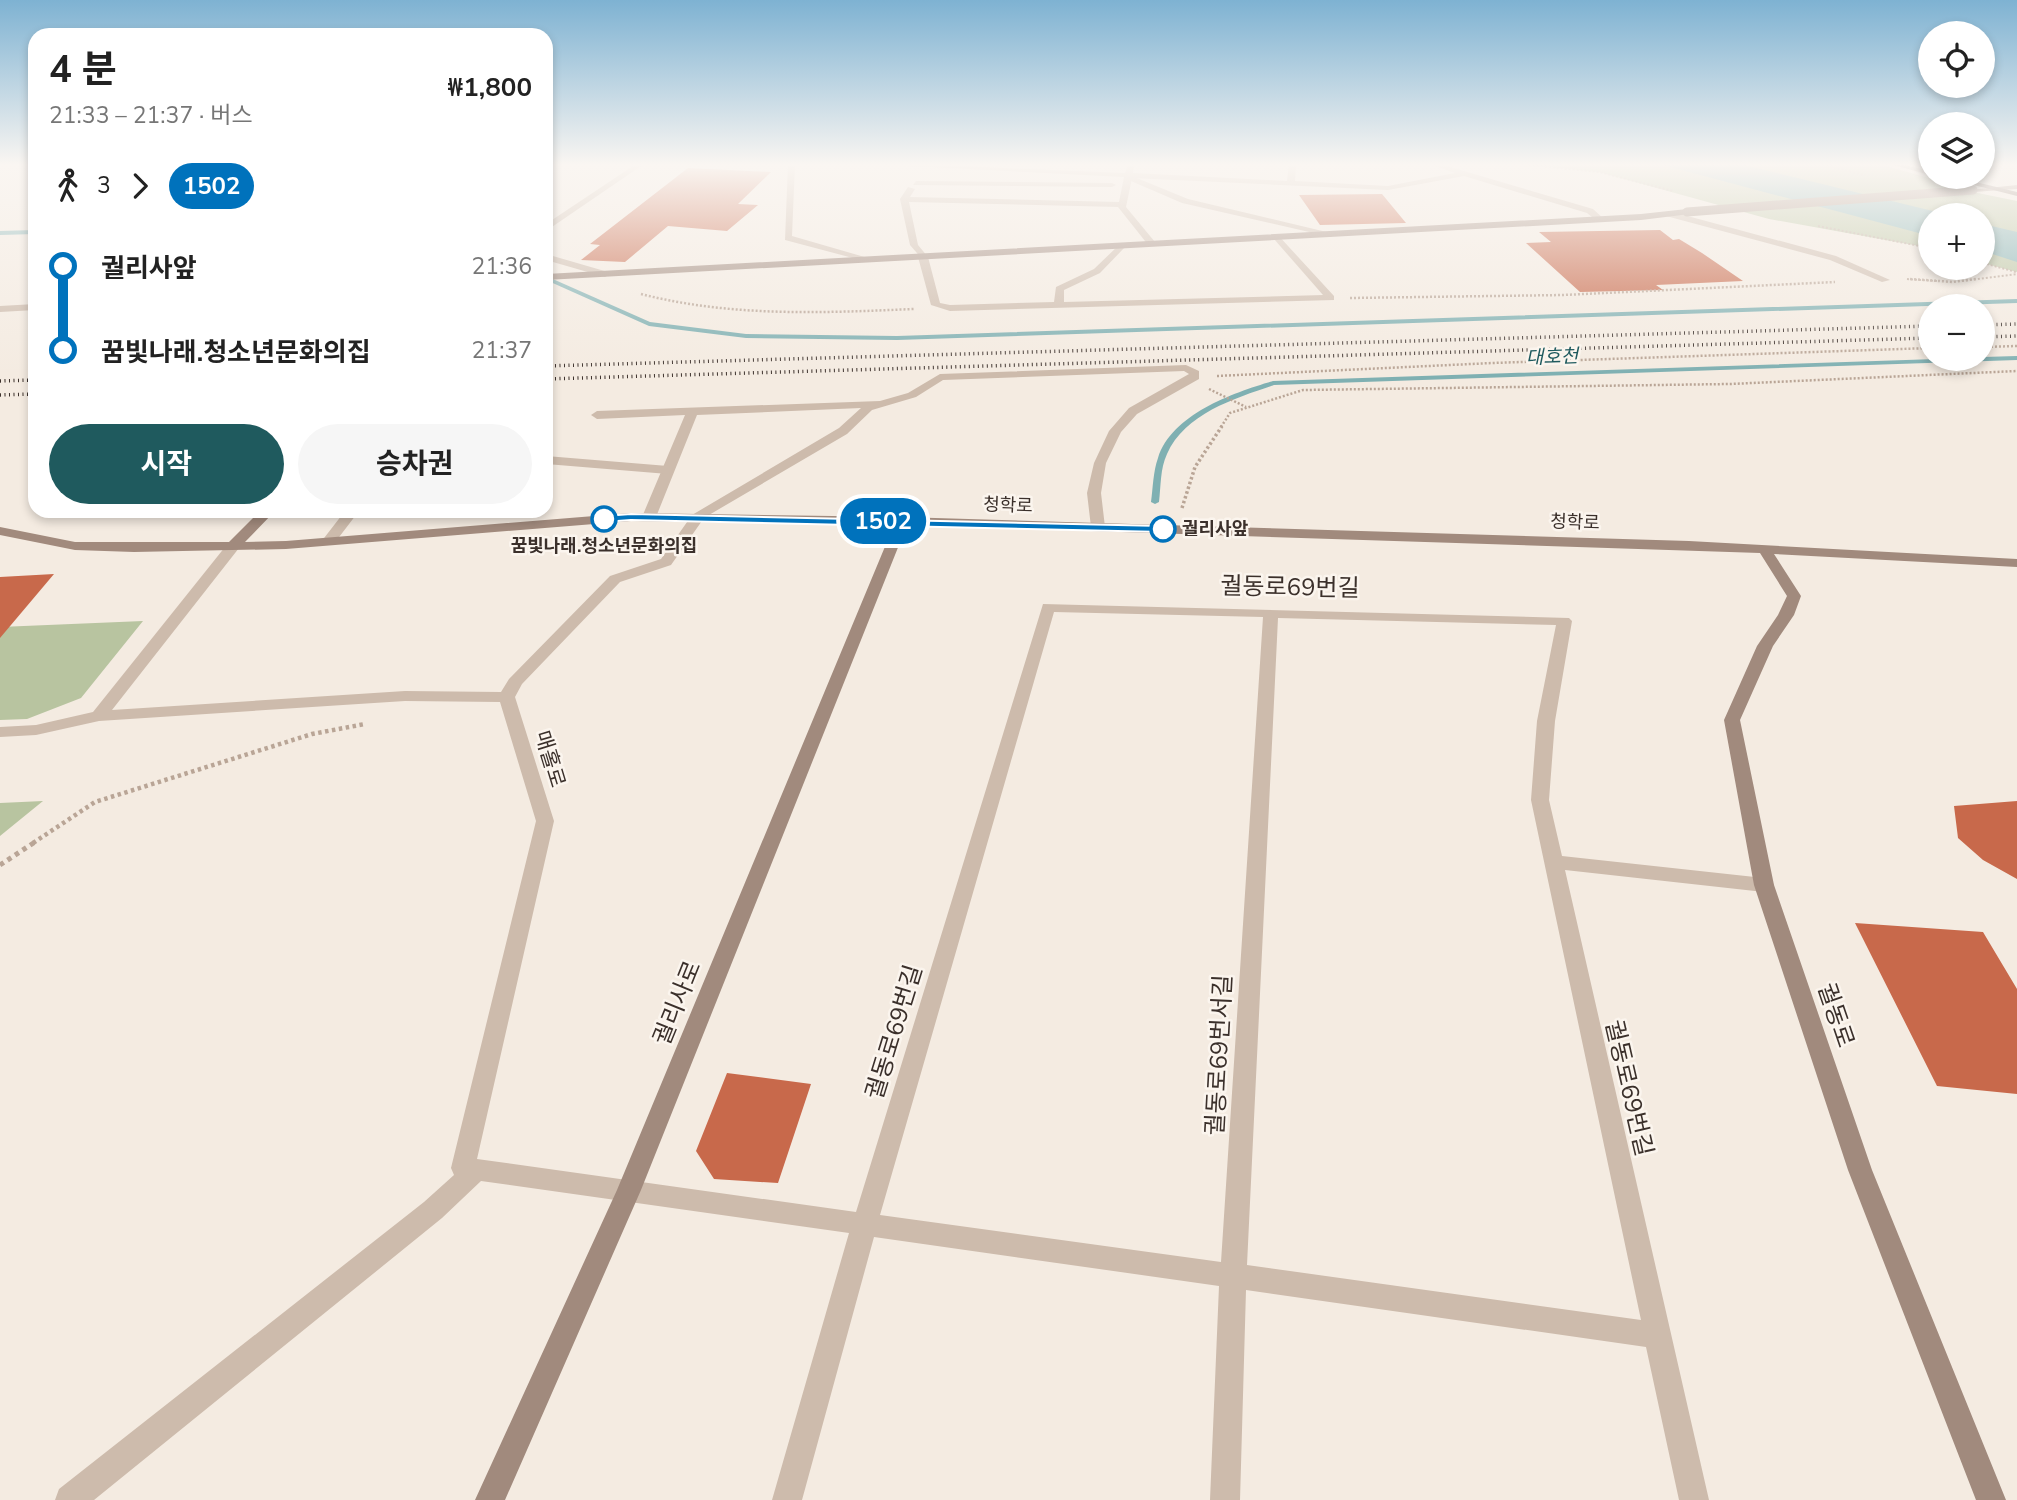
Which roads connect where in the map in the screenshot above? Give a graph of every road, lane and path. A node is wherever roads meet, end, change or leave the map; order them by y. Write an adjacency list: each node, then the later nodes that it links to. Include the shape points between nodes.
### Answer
1 (788, 234): 11 (street)
2 (912, 234): 9 (street)
3 (1144, 234): 7 (street)
4 (1331, 234): 6 (street)
5 (1744, 234): 16 (street, via 1833,258)
6 (1277, 237): 7 (street); 17 (street)
7 (1152, 244): 8 (street)
8 (1121, 246): 9 (street); 18 (street, via 1097,271 1059,289)
9 (923, 257): 11 (street); 21 (street, via 936,305)
10 (553, 259): 14 (street)
11 (864, 260): 14 (street)
12 (1995, 267): 13 (path)
13 (2017, 273): 16 (path, via 1953,282)
14 (605, 274): 15 (street); 21 (path, via 622,288 650,297 729,310)
15 (553, 277)
16 (1885, 280): 17 (path, via 1563,295)
17 (1331, 298): 18 (street)
18 (1059, 306): 21 (street)
19 (28, 307): 20 (street)
20 (0, 309)
21 (950, 309)
22 (1995, 346): 23 (path)
23 (2017, 346)
24 (1918, 348): 26 (path)
25 (2017, 371): 29 (path, via 1730,384 1303,390)
26 (1195, 377): 28 (street, via 1185,368 940,377 912,394); 39 (street, via 1132,411 1115,432 1100,463 1094,493)
27 (1209, 389): 29 (path)
28 (881, 404): 30 (street); 37 (street)
29 (1247, 407): 40 (path, via 1230,412 1195,467)
30 (693, 411): 31 (street); 33 (street)
31 (597, 415)
32 (553, 461): 33 (street)
33 (668, 470): 34 (street)
34 (649, 517): 37 (street, 청학로); 42 (street, 청학로)
35 (261, 518): 43 (street)
36 (347, 518): 42 (street)
37 (697, 518): 38 (street, 청학로); 47 (street, via 666,562 615,579 515,682)
38 (902, 522): 39 (street, 청학로); 55 (street, 궐리사로)
39 (1098, 527): 40 (street, 청학로)
40 (1175, 529): 44 (street, 청학로)
41 (0, 531): 43 (street, 청학로, via 75,546)
42 (328, 542): 43 (street, 청학로)
43 (234, 545): 48 (street)
44 (1765, 549): 45 (street, 청학로); 53 (street, 궐동로, via 1794,596 1765,646 1732,720)
45 (2017, 563)
46 (1271, 613): 51 (street, 궐동로69번길, via 1564,621 1546,721 1540,800); 56 (street, 궐동로69번길, via 1048,607); 57 (street, 궐동로69번서길)
47 (506, 697): 48 (street, via 405,695); 54 (street, 매홀로, via 545,821 463,1168)
48 (99, 716): 50 (street, via 36,730)
49 (378, 722): 52 (path, via 312,734 95,802)
50 (0, 732)
51 (1552, 862): 53 (street); 58 (street, 궐동로69번길)
52 (0, 865)
53 (1763, 884): 64 (street, 궐동로, via 1860,1171)
54 (477, 1168): 55 (street); 59 (street, via 433,1210)
55 (629, 1189): 56 (street); 60 (street, 궐리사로)
56 (865, 1223): 57 (street); 61 (street, 궐동로69번길)
57 (1233, 1274): 58 (street); 62 (street, 궐동로69번서길)
58 (1657, 1335): 63 (street, 궐동로69번길)
59 (70, 1500)
60 (490, 1500)
61 (787, 1500)
62 (1225, 1500)
63 (1694, 1500)
64 (1991, 1500)

